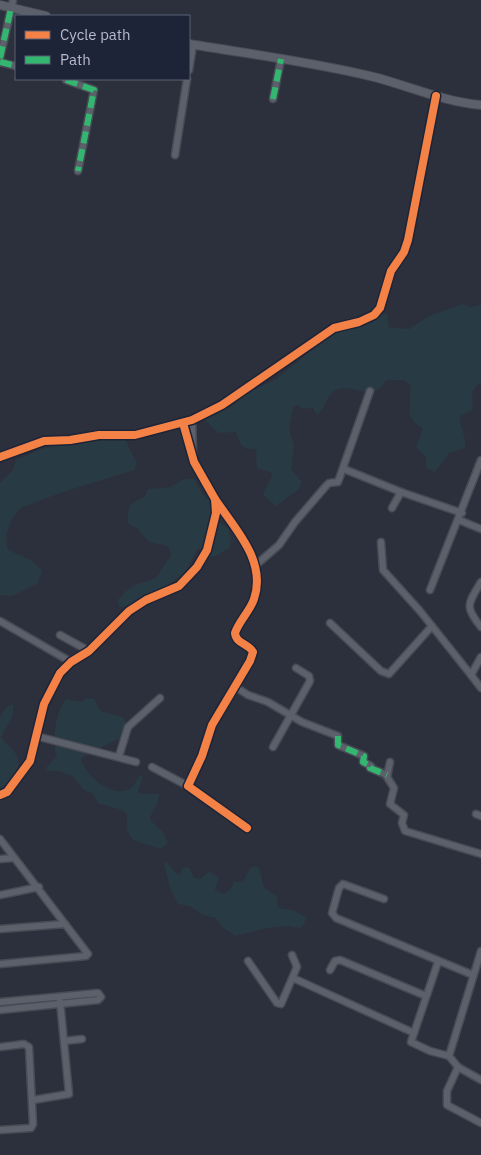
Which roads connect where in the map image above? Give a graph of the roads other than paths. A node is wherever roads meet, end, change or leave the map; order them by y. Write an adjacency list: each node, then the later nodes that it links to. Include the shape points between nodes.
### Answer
1 (12, 4): 2 (street); 3 (street); 5 (street)
2 (0, 5)
3 (43, 15)
4 (191, 45): 6 (street); 7 (street)
5 (0, 58)
6 (190, 58)
7 (281, 59): 12 (street, via 374,78); 13 (street)
8 (0, 62): 9 (street)
9 (15, 66)
10 (68, 80): 16 (street, via 94,90)
11 (187, 80): 15 (street)
12 (436, 96): 14 (street); 18 (street, via 408,240 391,271 380,308 359,322 334,328 222,405)
13 (273, 99)
14 (481, 105)
15 (175, 155)
16 (78, 170)
17 (370, 391): 23 (street)
18 (192, 420): 19 (street); 20 (street)
19 (183, 423): 20 (street); 21 (street, via 135,435 44,441)
20 (191, 444): 25 (street, via 193,458)
21 (0, 457)
22 (481, 460): 27 (street)
23 (344, 469): 24 (street); 31 (street, via 338,482 326,486 279,545)
24 (401, 492): 26 (street); 27 (street)
25 (215, 499): 31 (street); 39 (street, via 212,533 197,567 179,586 129,610)
26 (392, 508)
27 (462, 513): 28 (street)
28 (459, 520): 29 (street); 33 (street)
29 (481, 529)
30 (381, 542): 36 (street, via 383,570)
31 (257, 564): 44 (street, via 258,584 253,602 235,633 240,642 253,652)
32 (481, 582): 37 (street, via 468,605 469,612)
33 (430, 590)
34 (0, 621): 41 (street)
35 (330, 623): 36 (street, via 385,673 392,672)
36 (432, 626): 43 (street)
37 (481, 627)
38 (60, 635): 39 (street)
39 (89, 651): 41 (street)
40 (481, 657): 43 (street)
41 (71, 662): 48 (street, via 53,682)
42 (296, 668): 47 (street, via 309,676 310,681)
43 (471, 675): 45 (street)
44 (234, 686): 47 (street); 55 (street, via 212,725)
45 (481, 688)
46 (160, 698): 50 (street, via 128,726)
47 (289, 714): 49 (street); 54 (street, via 338,736 338,745 364,756 363,762 370,768)
48 (36, 736): 50 (street); 56 (street, via 30,761 7,792)
49 (273, 747)
50 (119, 756): 51 (street)
51 (136, 762)
52 (390, 762): 54 (street)
53 (152, 767): 55 (street)
54 (387, 774): 59 (street, via 394,788 391,807 404,815 402,823 406,831)
55 (188, 786): 57 (street)
56 (0, 795)
57 (247, 828)
58 (0, 839): 60 (street)
59 (481, 854)
60 (14, 858): 61 (street); 62 (street)
61 (0, 859)
62 (39, 887): 63 (street); 65 (street)
63 (0, 895)
64 (384, 899): 70 (street, via 343,884 332,913 336,918)
65 (65, 924): 66 (street); 71 (street, via 88,956)
66 (0, 929)
67 (481, 951): 73 (street)
68 (292, 955): 74 (street, via 297,964)
69 (248, 961): 74 (street, via 279,1004)
70 (438, 962): 73 (street); 75 (street)
71 (0, 964)
72 (330, 970): 75 (street, via 335,961 340,960)
73 (473, 976): 83 (street)
74 (293, 978): 79 (street)
75 (426, 996): 79 (street)
76 (60, 1001): 76 (street, via 98,994 101,997 98,1000); 77 (street); 78 (street); 81 (street)
77 (0, 1002)
78 (0, 1010)
79 (414, 1033): 83 (street, via 412,1044)
80 (82, 1039): 81 (street)
81 (64, 1041): 86 (street, via 69,1094)
82 (0, 1047): 86 (street, via 29,1046)
83 (449, 1056): 84 (street)
84 (458, 1067): 85 (street); 87 (street, via 447,1091 447,1105)
85 (480, 1077)
86 (32, 1100): 88 (street, via 32,1127)
87 (481, 1123)
88 (0, 1130)

